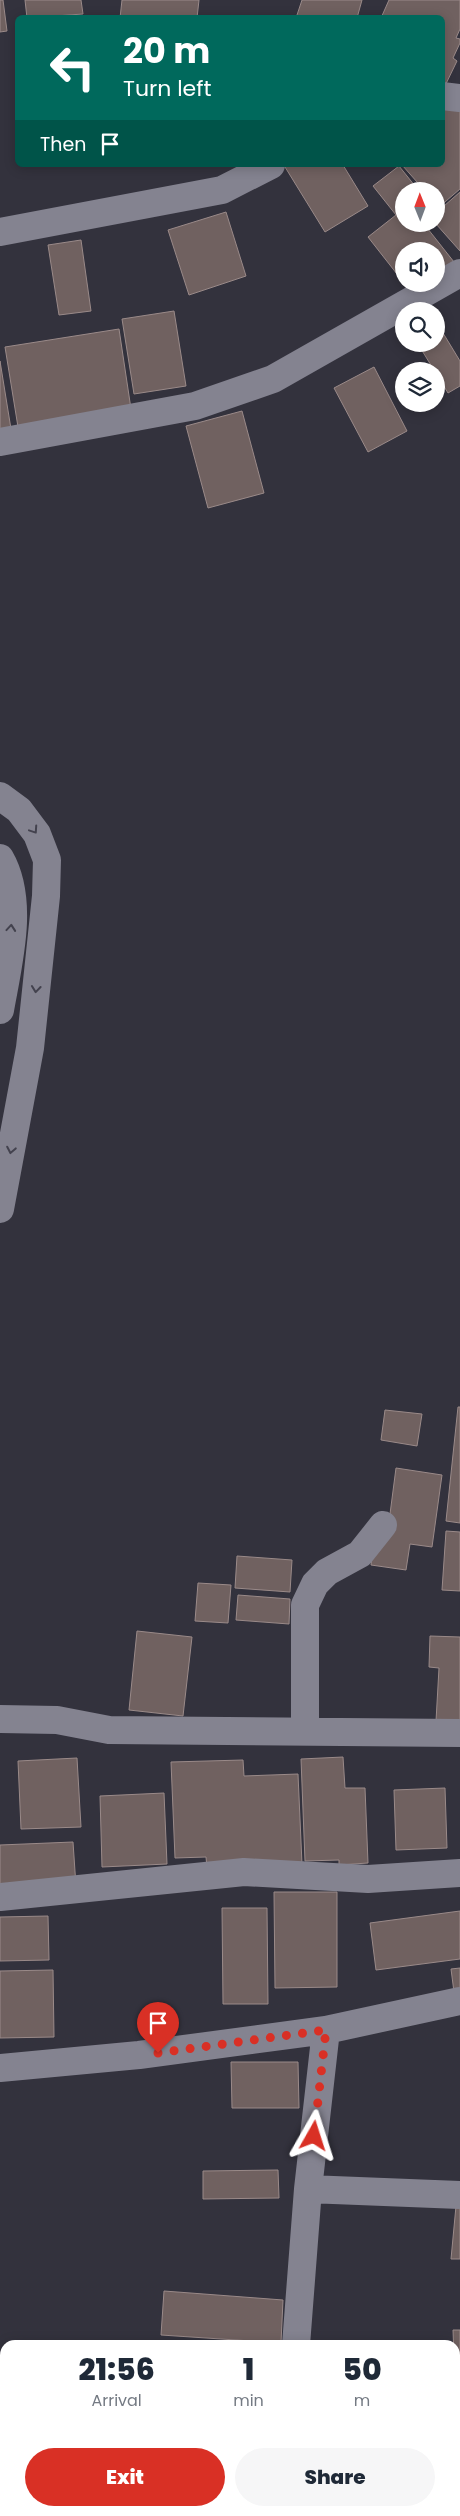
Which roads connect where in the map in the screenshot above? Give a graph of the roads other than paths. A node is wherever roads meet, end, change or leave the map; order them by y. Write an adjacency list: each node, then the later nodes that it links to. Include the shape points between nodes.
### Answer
1 (267, 167): 2 (street, via 222,190)
2 (0, 232)
3 (460, 273): 4 (street, via 273,379 195,406)
4 (0, 442)
5 (0, 796): 8 (street, one-way to 8, via 19,810 37,834 47,860 30,1048)
6 (0, 858): 7 (street, one-way to 6, via 13,903 9,874)
7 (0, 1010)
8 (0, 1209)
9 (383, 1524): 11 (street, via 360,1554 327,1572 315,1584 305,1605)
10 (0, 1719): 11 (street, via 57,1720 109,1730)
11 (305, 1730): 12 (street)
12 (460, 1733)
13 (460, 1873): 14 (street, via 368,1879 244,1872)
14 (0, 1897)
15 (460, 2001): 16 (street)
16 (326, 2030): 17 (street, via 139,2055); 18 (street)
17 (0, 2068)
18 (308, 2189): 19 (street); 20 (street)
19 (460, 2195)
20 (296, 2340)

